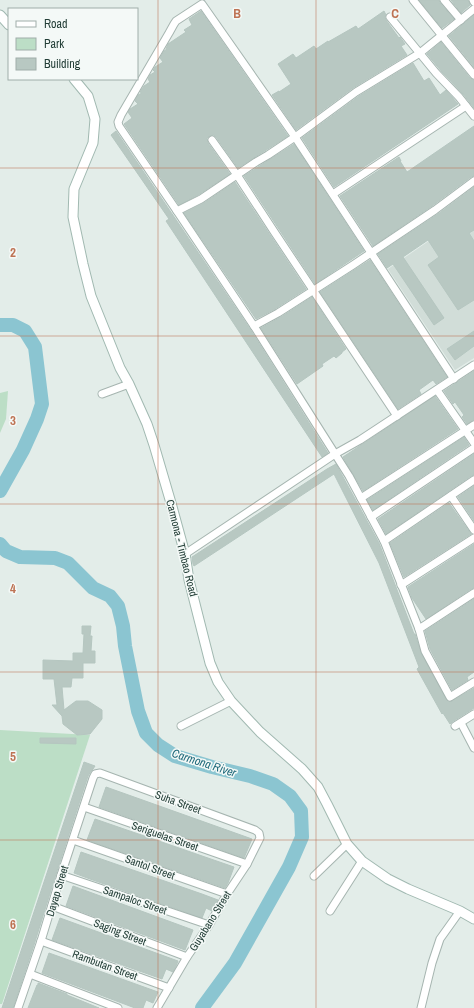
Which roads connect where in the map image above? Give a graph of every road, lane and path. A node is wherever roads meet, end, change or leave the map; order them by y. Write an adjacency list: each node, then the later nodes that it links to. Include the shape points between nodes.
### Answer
1 (413, 0): 8 (street)
2 (444, 0): 6 (street)
3 (474, 9): 6 (street)
4 (0, 15): 7 (main road)
5 (390, 17): 9 (street)
6 (461, 20): 8 (street)
7 (8, 24)
8 (442, 36): 9 (street); 10 (street)
9 (420, 53): 12 (street); 14 (street, via 356,92)
10 (474, 74)
11 (75, 80): 25 (main road, Carmona - Timbao Road, via 88,96 95,119 93,143 74,189 73,217 91,296)
12 (466, 106): 13 (street); 18 (street)
13 (474, 116)
14 (295, 137): 16 (street); 18 (street); 19 (street, via 202,4 181,17 174,24 118,122 118,126)
15 (212, 140): 16 (street)
16 (237, 175): 19 (street); 21 (street)
17 (474, 181): 20 (street)
18 (333, 194): 20 (street)
19 (177, 211): 22 (street)
20 (372, 253): 21 (street); 24 (street)
21 (313, 291): 22 (street); 28 (street)
22 (254, 326): 33 (street)
23 (474, 365): 24 (street)
24 (454, 379): 26 (street)
25 (129, 384): 27 (street); 41 (main road, Carmona - Timbao Road, via 149,431)
26 (437, 390): 28 (street); 30 (street)
27 (102, 394)
28 (397, 416): 33 (street)
29 (474, 425): 30 (street)
30 (466, 430): 31 (street); 36 (street)
31 (474, 443)
32 (474, 448): 37 (street)
33 (335, 454): 36 (street); 41 (street)
34 (474, 480): 35 (street)
35 (451, 496): 38 (street); 40 (street)
36 (361, 498): 37 (street)
37 (371, 517): 40 (street)
38 (474, 530)
39 (474, 538): 42 (street)
40 (384, 541): 42 (street)
41 (185, 554): 46 (main road, Carmona - Timbao Road, via 210,663 218,682)
42 (402, 585): 44 (street)
43 (474, 593): 44 (street)
44 (419, 629): 45 (street, via 425,651 450,698)
45 (474, 682)
46 (231, 701): 48 (street); 54 (main road, Carmona - Timbao Road, via 318,787)
47 (474, 714): 49 (street, via 458,725)
48 (181, 726)
49 (474, 748)
50 (95, 774): 51 (street, Dayap Street); 52 (street, Suha Street, via 100,773)
51 (84, 807): 53 (street, Dayap Street); 56 (street, Seriguelas Street)
52 (259, 833): 56 (street, Guyabano Street, via 260,838)
53 (73, 840): 57 (street, Dayap Street); 59 (street, Santol Street)
54 (347, 844): 55 (main road, Carmona - Timbao Road); 58 (street)
55 (362, 861): 61 (street); 62 (main road, Carmona - Timbao Road, via 388,879)
56 (247, 864): 59 (street, Guyabano Street)
57 (61, 875): 60 (street, Dayap Street); 64 (street, Sampaloc Street)
58 (314, 876)
59 (227, 894): 64 (street, Guyabano Street)
60 (52, 906): 65 (street, Dayap Street); 66 (street, Saging Street)
61 (330, 911)
62 (460, 911): 63 (main road, Carmona - Timbao Road); 72 (street, via 440,939)
63 (474, 919)
64 (209, 925): 66 (street, Guyabano Street)
65 (41, 941): 67 (street, Dayap Street); 68 (street, Rambutan Street)
66 (187, 957): 68 (street, Guyabano Street)
67 (30, 974): 69 (street, Dayap Street); 70 (street)
68 (168, 988): 71 (street, Guyabano Street)
69 (18, 1008)
70 (118, 1008)
71 (157, 1008)
72 (421, 1008)

